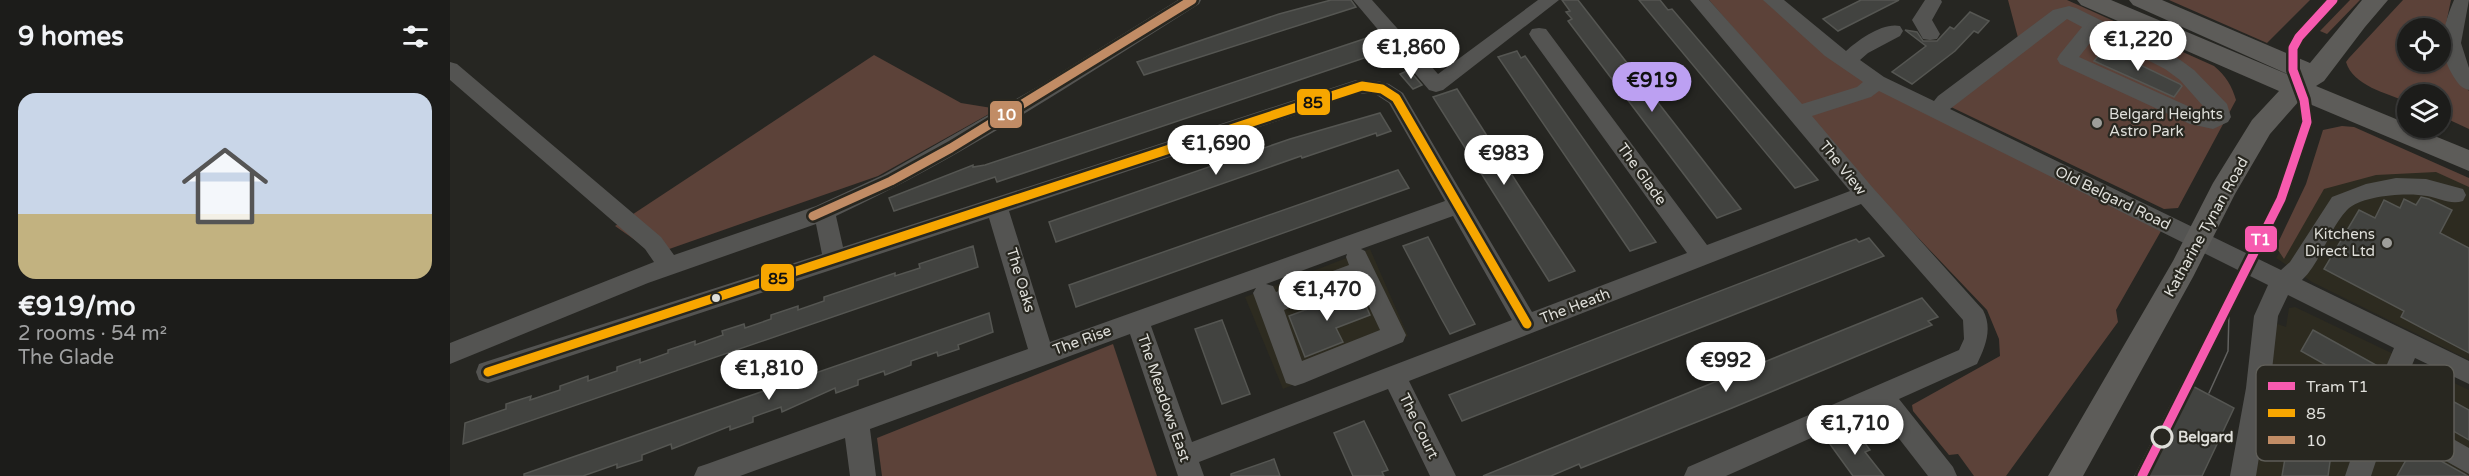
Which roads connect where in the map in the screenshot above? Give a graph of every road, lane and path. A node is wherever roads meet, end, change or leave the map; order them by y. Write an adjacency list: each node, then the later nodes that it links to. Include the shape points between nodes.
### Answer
1 (1192, 0): 32 (street, via 951,148)
2 (1362, 0): 3 (street, via 1436,85)
3 (1550, 0)
4 (1699, 0): 22 (street, The View)
5 (1772, 0): 16 (street, Old Belgard Road)
6 (2089, 0): 15 (main road)
7 (2141, 0): 15 (main road)
8 (2376, 0): 19 (main road, Katharine Tynan Road)
9 (2463, 0): 20 (street, via 2451,48 2456,65)
10 (1932, 2): 14 (street, via 1922,20)
11 (2095, 24): 11 (street, via 2067,59 2197,119 2213,122 2220,117 2220,109 2187,75); 21 (street, via 2069,12 2060,14)
12 (1893, 31): 16 (street)
13 (1539, 34): 35 (street, The Glade)
14 (1930, 34)
15 (2241, 54): 19 (main road); 24 (main road)
16 (1847, 61): 18 (street, Old Belgard Road)
17 (450, 69): 37 (street, via 653,243)
18 (1877, 82): 21 (street, Old Belgard Road); 22 (street, via 1864,92)
19 (2306, 82): 23 (main road); 24 (main road, Katharine Tynan Road); 27 (main road, via 2361,114)
20 (2469, 82)
21 (1938, 111): 33 (street, Old Belgard Road)
22 (1798, 113): 28 (street, The View)
23 (2397, 113)
24 (2265, 122): 33 (main road, Katharine Tynan Road)
25 (2451, 137): 26 (main road)
26 (2469, 145)
27 (2469, 161)
28 (1864, 194): 35 (street, The Heath); 54 (street, The View, via 1975,316 1976,339 1968,357)
29 (2455, 195): 40 (street, via 2426,186 2396,186 2340,203 2298,270)
30 (1458, 205): 31 (street, via 1396,98 1373,85 1356,87); 34 (street, The Rise); 43 (street)
31 (997, 207): 36 (street); 46 (street, The Oaks)
32 (824, 212): 36 (street); 37 (street)
33 (2198, 240): 40 (street, Old Belgard Road); 66 (main road, Katharine Tynan Road)
34 (1350, 242): 38 (street); 39 (street, The Rise)
35 (1702, 256): 43 (street, The Heath)
36 (835, 260): 51 (street)
37 (669, 266): 45 (street)
38 (1363, 269): 41 (street); 41 (street, via 1394,335 1294,375)
39 (1259, 275): 41 (street); 42 (street, The Rise)
40 (2284, 282): 44 (street, Old Belgard Road); 47 (street, via 2266,316)
41 (1270, 305)
42 (1137, 320): 46 (street, The Rise); 60 (street, The Meadows East)
43 (1527, 324): 53 (street, The Heath)
44 (2409, 342): 48 (street); 50 (street, Old Belgard Road)
45 (450, 354)
46 (1042, 354): 56 (street, The Rise)
47 (2261, 365)
48 (2399, 365)
49 (2454, 365): 52 (street, Old Belgard Road)
50 (2454, 365)
51 (488, 372)
52 (2469, 373)
53 (1394, 375): 60 (street, The Heath); 63 (street, The Court)
54 (1881, 396): 64 (street); 65 (street)
55 (2256, 400): 67 (street)
56 (856, 422): 61 (street, The Rise); 62 (street)
57 (2454, 453): 59 (street)
58 (2363, 461): 68 (street)
59 (2469, 462)
60 (1188, 466)
61 (706, 476)
62 (863, 476)
63 (1443, 476)
64 (1697, 476)
65 (1944, 476)
66 (2065, 476)
67 (2243, 476)
68 (2358, 476)

